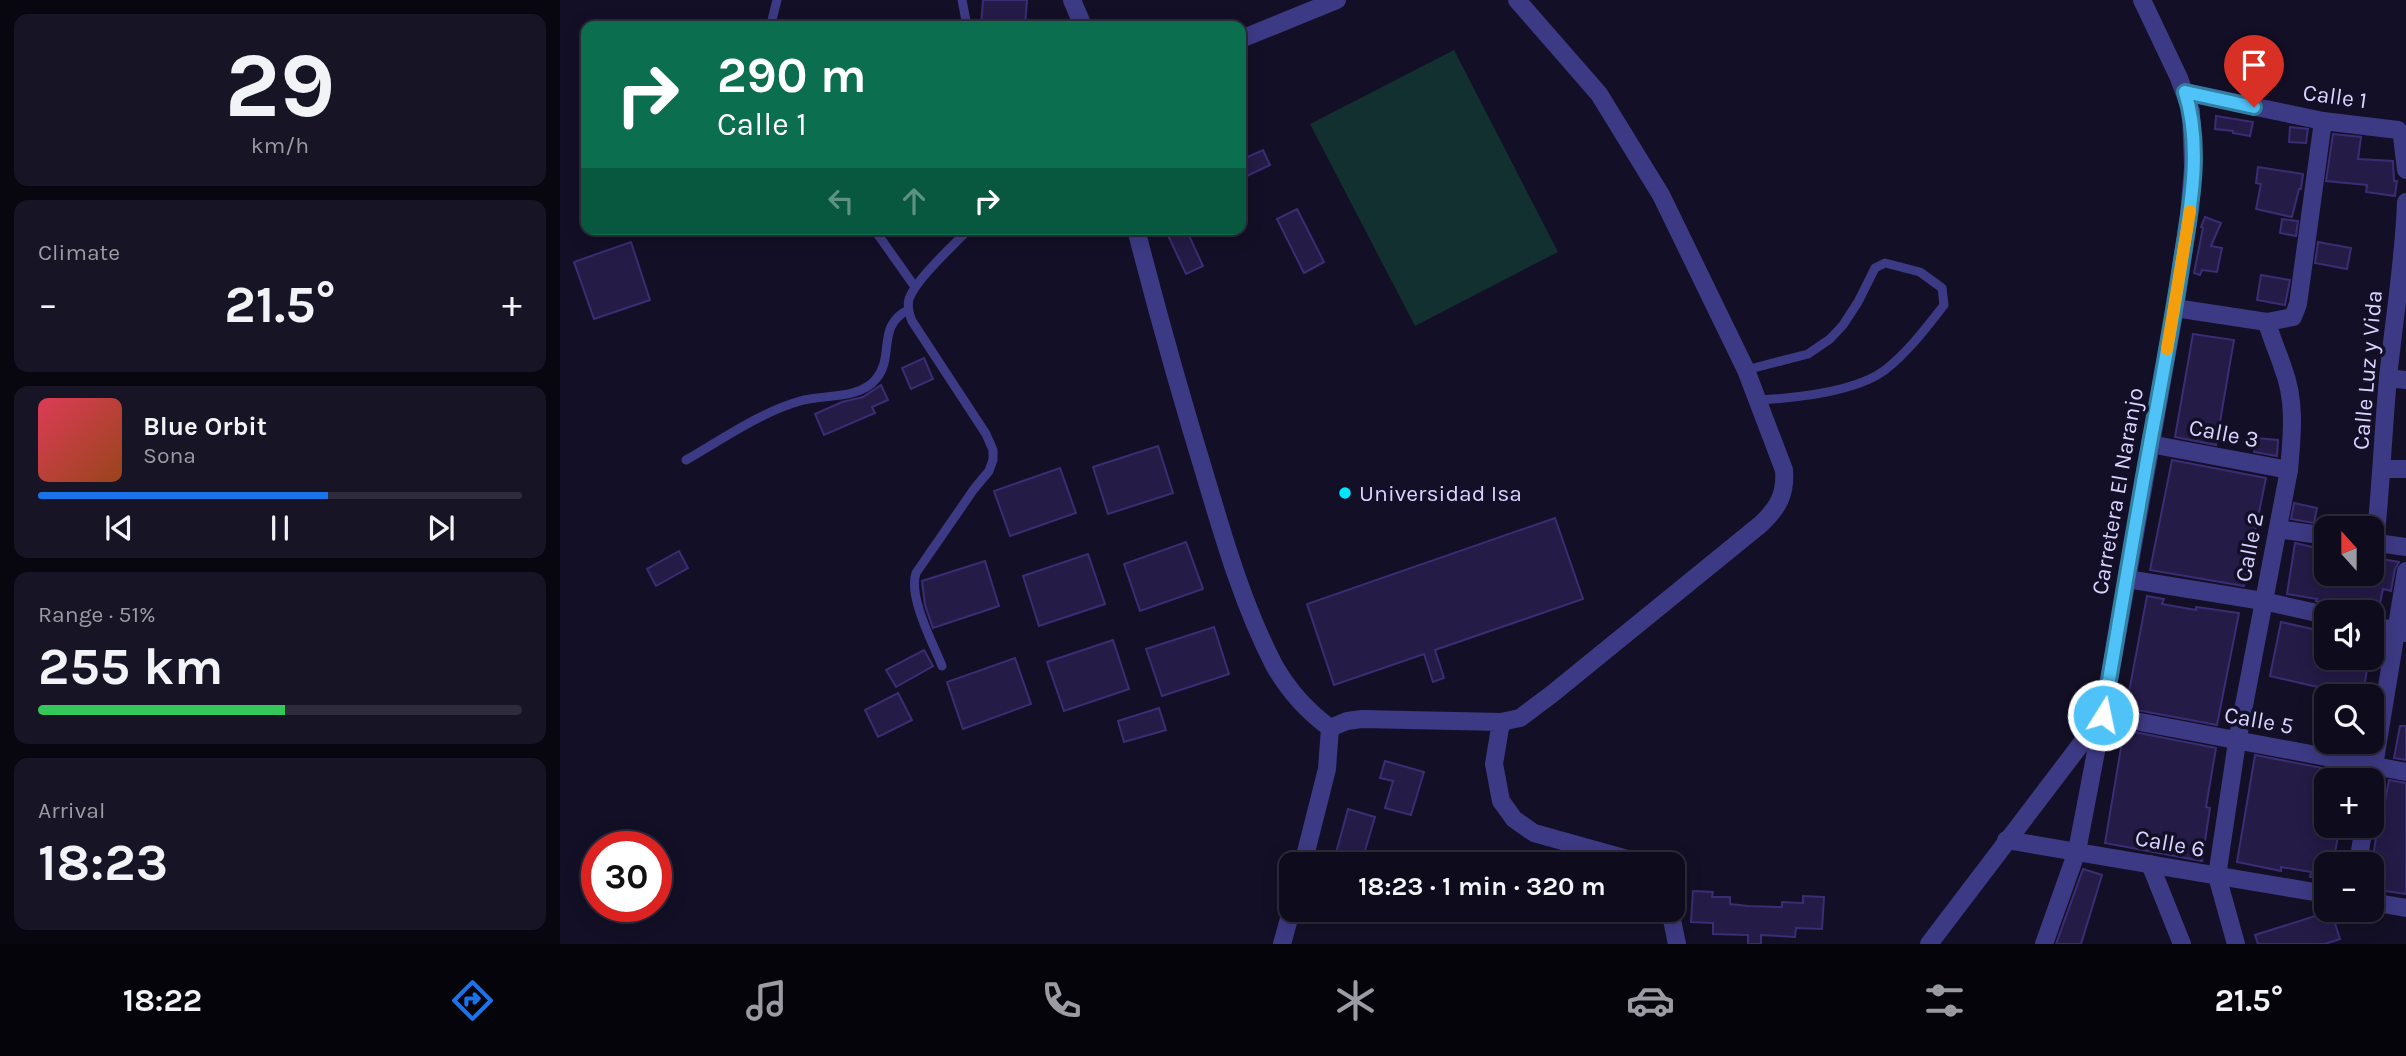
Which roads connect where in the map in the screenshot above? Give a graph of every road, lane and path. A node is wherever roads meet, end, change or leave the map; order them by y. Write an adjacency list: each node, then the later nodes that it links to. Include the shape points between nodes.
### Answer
1 (777, 0): 7 (lane)
2 (962, 0): 8 (lane)
3 (1072, 0): 9 (street)
4 (1338, 0): 10 (street)
5 (1517, 0): 23 (street, via 1599,94 1626,136 1661,195)
6 (2142, 0): 11 (street, Carretera El Naranjo)
7 (772, 21)
8 (966, 21)
9 (1081, 21)
10 (1246, 37)
11 (2185, 92): 12 (street, Calle 1); 20 (street, Carretera El Naranjo, via 2193,122 2193,167)
12 (2323, 121): 13 (street, Calle 1, via 2398,130); 22 (street, via 2298,304 2293,317)
13 (2406, 170)
14 (2406, 202): 19 (street, Calle Luz y Vida)
15 (878, 235): 18 (lane)
16 (963, 235): 18 (lane)
17 (1138, 235): 45 (street, via 1177,386 1256,626 1292,692 1310,714)
18 (915, 287): 21 (lane)
19 (2402, 300): 24 (street, Calle Luz y Vida)
20 (2175, 308): 22 (street); 26 (street, Carretera El Naranjo)
21 (908, 310): 27 (lane, via 892,321 876,380 864,388 783,406); 42 (lane, via 993,450 989,471 914,581)
22 (2267, 322): 30 (street, Calle 2, via 2292,411)
23 (1746, 370): 25 (street); 25 (lane, via 1808,354 1830,339 1858,302 1875,268 1885,263 1920,272 1942,288 1944,305 1883,372 1840,388)
24 (2397, 379): 28 (street, Calle Luz y Vida)
25 (1759, 400): 44 (street, via 1784,470 1783,493 1772,513 1552,694 1520,718)
26 (2150, 444): 30 (street, Calle 3); 37 (street, Carretera El Naranjo)
27 (685, 460)
28 (2382, 469): 29 (street); 31 (street, Calle Luz y Vida)
29 (2406, 469)
30 (2288, 470): 32 (street, Calle 2)
31 (2376, 516)
32 (2277, 529): 33 (street); 38 (street, Calle 2)
33 (2314, 534)
34 (2384, 544): 35 (street)
35 (2406, 547)
36 (2406, 571): 41 (street)
37 (2127, 579): 38 (street); 43 (street, Carretera El Naranjo)
38 (2263, 601): 39 (street); 46 (street, Calle 2)
39 (2314, 612)
40 (2384, 628): 41 (street)
41 (2402, 632): 48 (street)
42 (942, 666)
43 (2103, 715): 46 (street, Calle 5); 51 (street, Carretera El Naranjo); 52 (street)
44 (1502, 722): 45 (street, via 1362,719); 54 (street, via 1494,764 1501,801 1514,820 1534,833)
45 (1330, 728): 53 (street, via 1327,769)
46 (2237, 742): 47 (street, Calle 5); 56 (street, Calle 2)
47 (2344, 768)
48 (2374, 768)
49 (2406, 772): 50 (street, Calle 5)
50 (2384, 774)
51 (2006, 840): 52 (street, Calle 6); 64 (street, Carretera El Naranjo)
52 (2077, 851): 55 (street, Calle 6); 65 (street)
53 (1306, 852)
54 (1602, 852)
55 (2150, 864): 56 (street, Calle 6); 66 (street)
56 (2217, 876): 57 (street, Calle 6); 67 (street)
57 (2314, 892)
58 (2384, 904): 59 (street)
59 (2406, 908)
60 (1288, 922): 62 (street)
61 (1672, 922): 63 (street)
62 (1282, 944)
63 (1677, 944)
64 (1929, 944)
65 (2045, 944)
66 (2182, 944)
67 (2236, 944)

